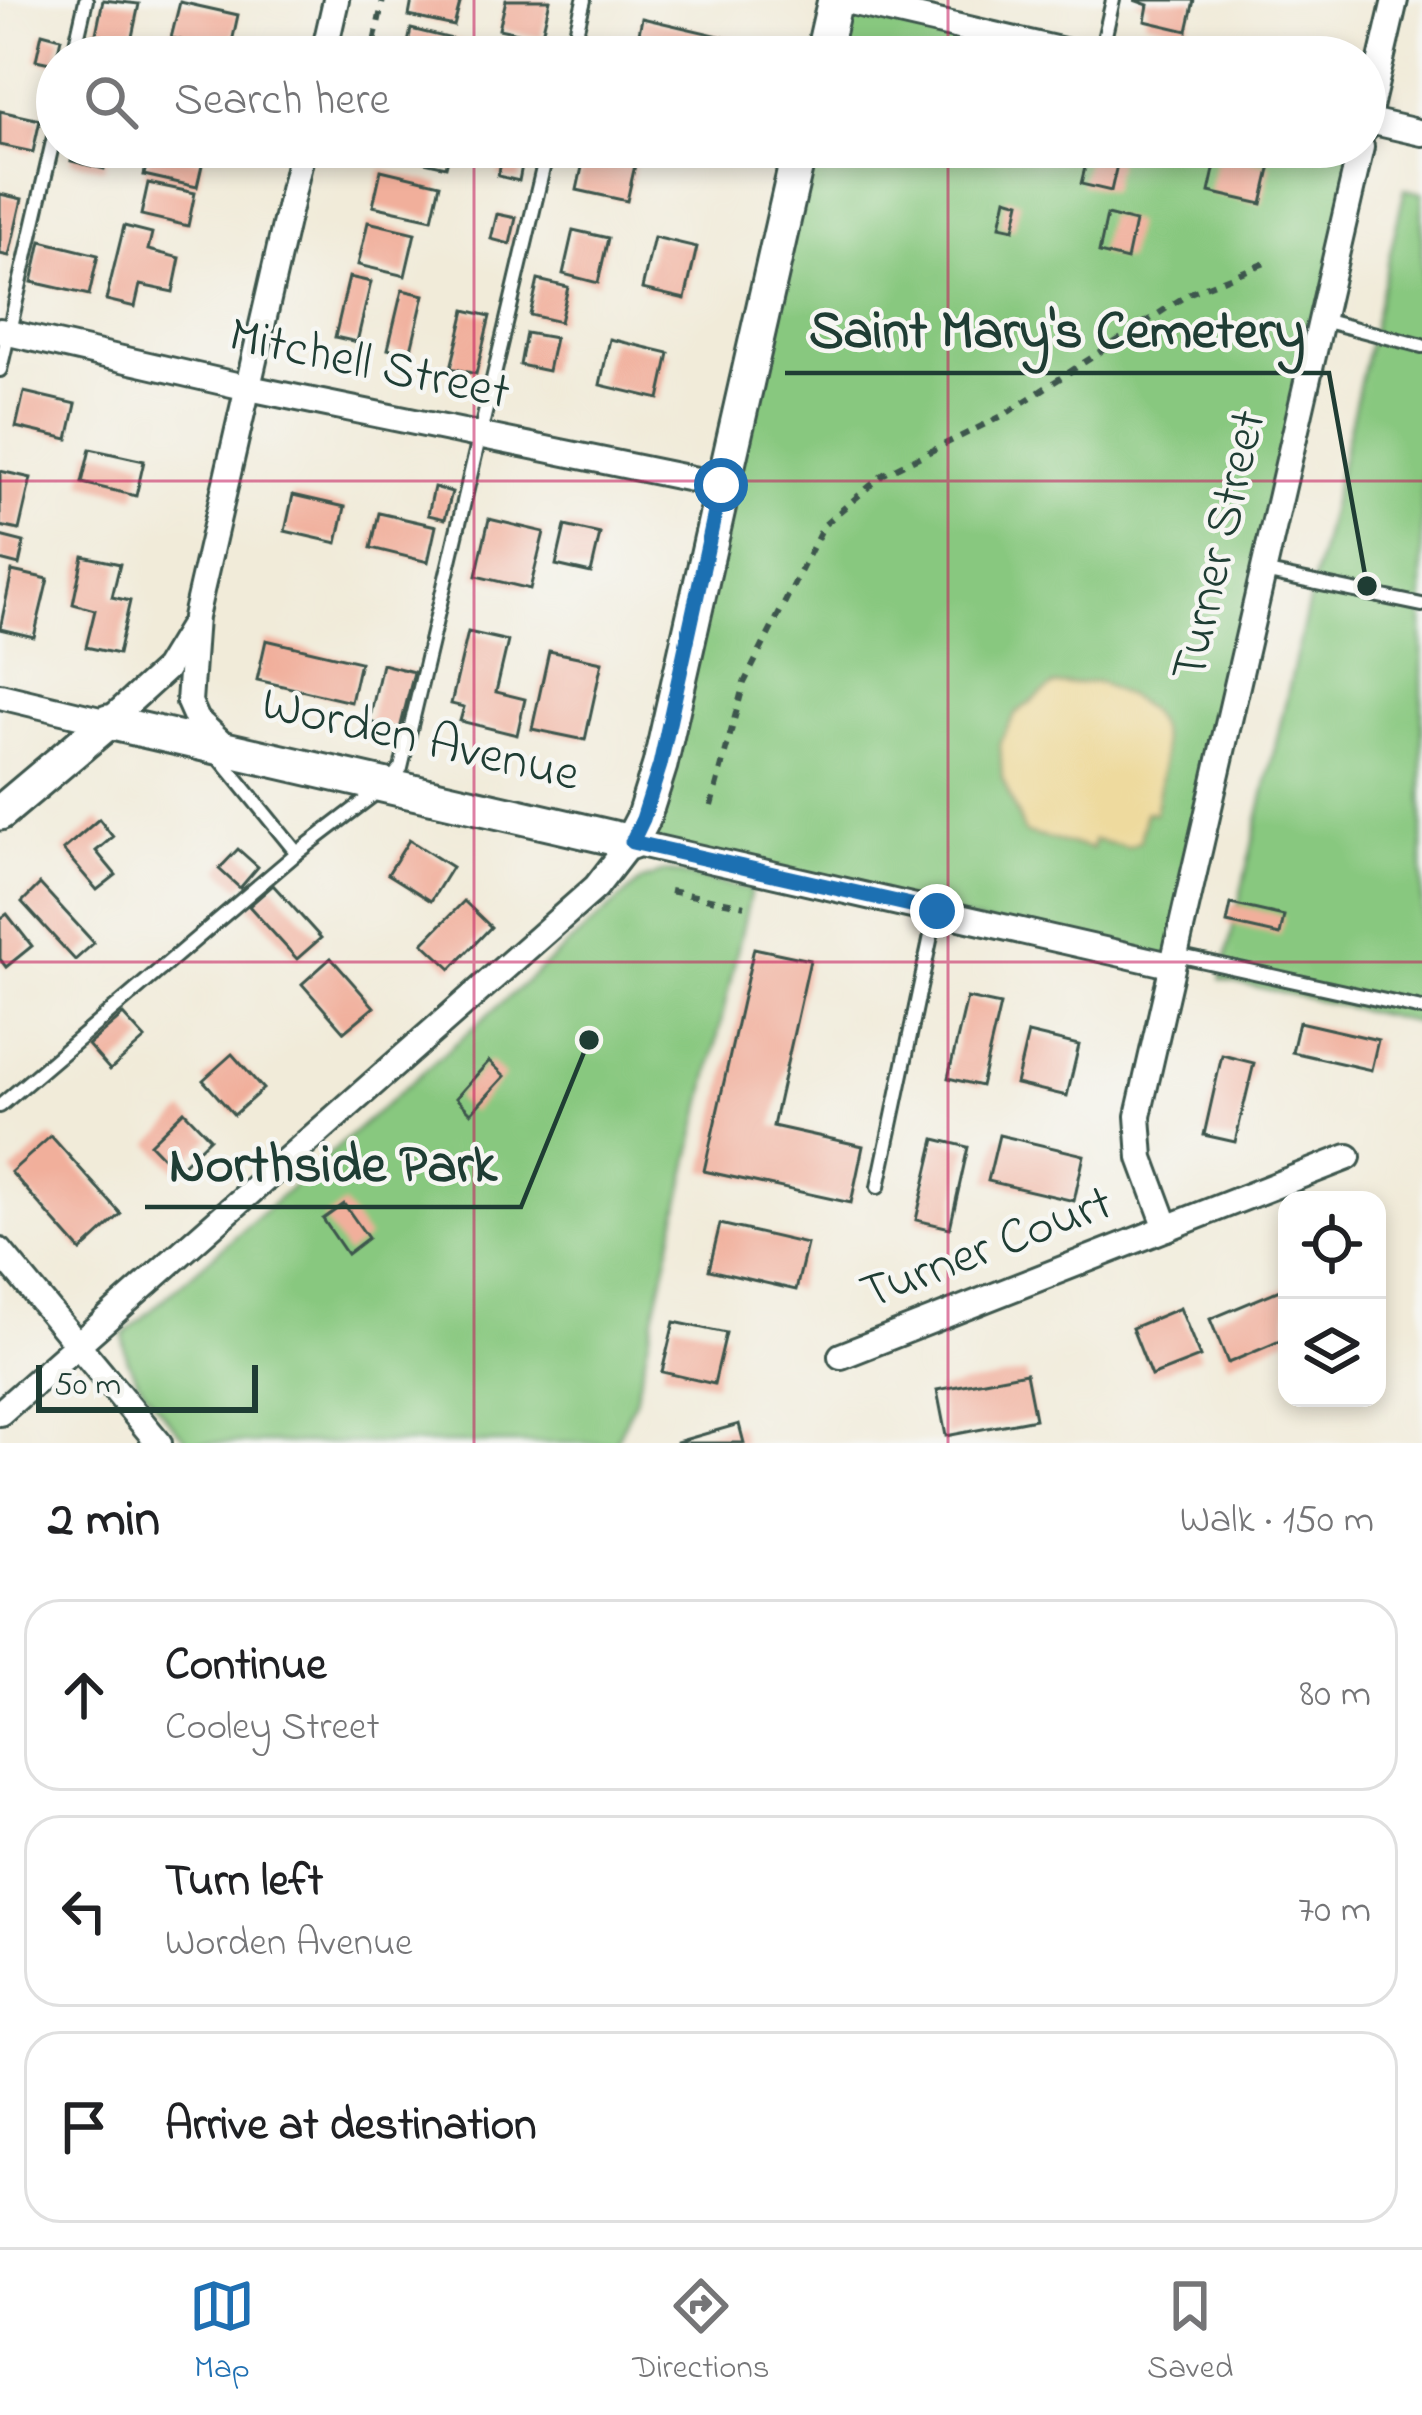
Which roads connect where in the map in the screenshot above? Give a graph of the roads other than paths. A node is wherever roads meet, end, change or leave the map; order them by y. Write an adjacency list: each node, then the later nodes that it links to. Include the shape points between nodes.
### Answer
1 (86, 0): 7 (lane)
2 (336, 0): 8 (street)
3 (584, 0): 9 (lane)
4 (838, 0): 10 (street); 11 (street)
5 (1113, 0): 12 (lane)
6 (1395, 0): 13 (street)
7 (78, 36)
8 (328, 36)
9 (575, 36)
10 (828, 36)
11 (997, 36)
12 (1105, 36)
13 (1386, 38)
14 (1386, 127): 15 (street)
15 (1422, 133)
16 (46, 168): 22 (lane)
17 (298, 168): 25 (street)
18 (543, 168): 26 (lane)
19 (795, 168): 27 (street)
20 (1356, 168): 21 (street, Turner Street)
21 (1321, 319): 23 (lane); 28 (street, Turner Street)
22 (4, 332): 24 (lane); 25 (street, Mitchell Street)
23 (1422, 346)
24 (0, 370)
25 (250, 388): 26 (street, Mitchell Street); 30 (street)
26 (478, 435): 27 (street, Mitchell Street); 34 (lane, via 405,760)
27 (721, 485): 36 (street, via 660,765)
28 (1262, 571): 29 (lane); 39 (street, Turner Street)
29 (1422, 605)
30 (195, 617): 32 (street, via 166,669); 33 (street, via 189,702)
31 (0, 696): 32 (street, Worden Avenue)
32 (108, 722): 33 (street, Worden Avenue); 35 (street)
33 (220, 748): 34 (street, Worden Avenue); 37 (lane)
34 (385, 786): 36 (street, Worden Avenue); 37 (lane)
35 (0, 813)
36 (632, 842): 38 (street, Worden Avenue); 46 (street, via 596,887)
37 (297, 854): 41 (lane)
38 (937, 911): 39 (street, Worden Avenue); 43 (lane)
39 (1171, 959): 40 (lane); 44 (street, Turner Court, via 1137,1132)
40 (1422, 1009)
41 (0, 1106)
42 (1348, 1157): 44 (street, Turner Court)
43 (878, 1187)
44 (1167, 1228): 47 (street, Turner Court)
45 (0, 1251): 46 (street)
46 (79, 1342): 48 (street); 49 (street)
47 (841, 1356)
48 (0, 1413)
49 (159, 1443)

